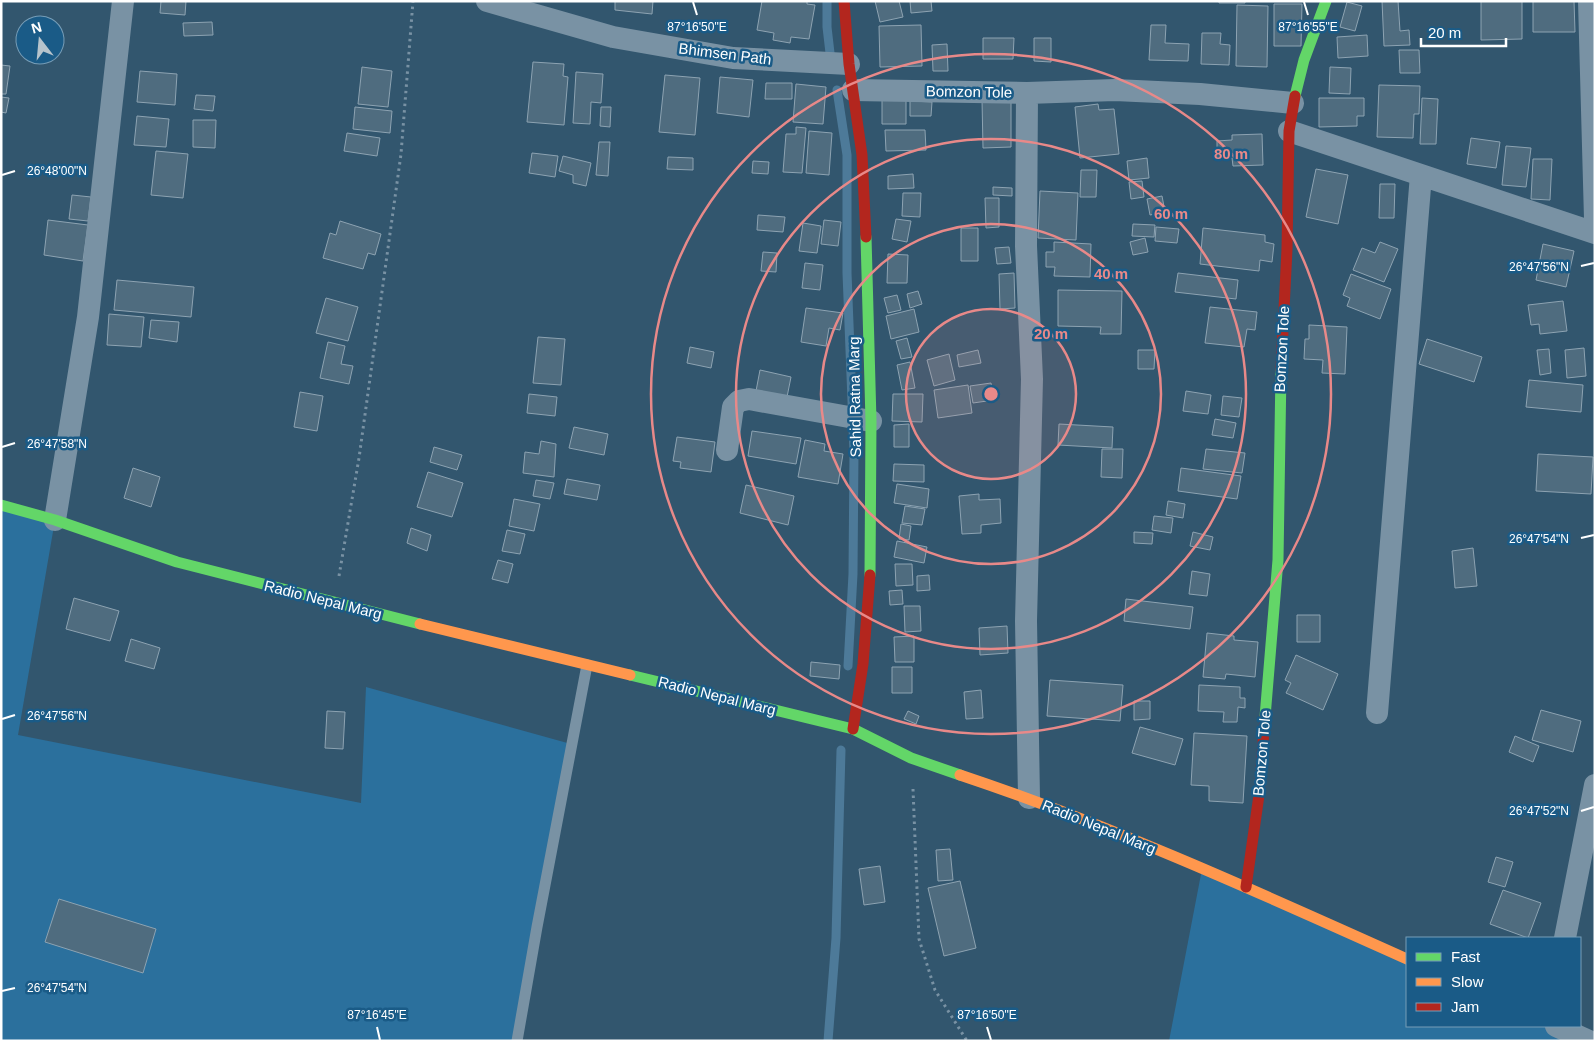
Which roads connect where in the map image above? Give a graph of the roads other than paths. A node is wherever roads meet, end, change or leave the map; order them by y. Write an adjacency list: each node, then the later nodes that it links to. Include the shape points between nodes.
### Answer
1 (123, 1): 18 (street, via 88,316)
2 (487, 1): 6 (street, Bhimsen Path, via 613,37 733,58)
3 (844, 1): 6 (street, Sahid Ratna Marg)
4 (1326, 1): 9 (street, Bomzon Tole, via 1304,60)
5 (1589, 1): 10 (street)
6 (848, 64): 7 (street, Sahid Ratna Marg)
7 (853, 90): 8 (street, Bomzon Tole); 15 (street, Sahid Ratna Marg, via 862,155)
8 (1027, 93): 9 (street, Bomzon Tole, via 1115,90); 23 (street, via 1026,246 1032,379 1026,621)
9 (1293, 103): 11 (street, Bomzon Tole)
10 (1593, 108): 13 (street)
11 (1288, 131): 12 (street); 24 (street, Bomzon Tole, via 1287,249 1279,403 1278,560 1258,795)
12 (1421, 175): 14 (street); 20 (street)
13 (1595, 220)
14 (1595, 233)
15 (871, 421): 16 (street, via 749,399 739,401 733,407); 21 (street, Sahid Ratna Marg, via 871,556 863,664)
16 (727, 450)
17 (1, 506): 18 (street, Radio Nepal Marg)
18 (55, 520): 19 (street, Radio Nepal Marg, via 177,562)
19 (587, 664): 21 (street, Radio Nepal Marg); 28 (lane)
20 (1378, 713)
21 (853, 729): 23 (street, Radio Nepal Marg, via 911,758)
22 (1595, 785): 25 (street)
23 (1029, 798): 24 (street, Radio Nepal Marg)
24 (1246, 887): 26 (street, Radio Nepal Marg)
25 (1565, 937)
26 (1406, 959)
27 (1558, 1027): 29 (street)
28 (517, 1041)
29 (1589, 1041)

